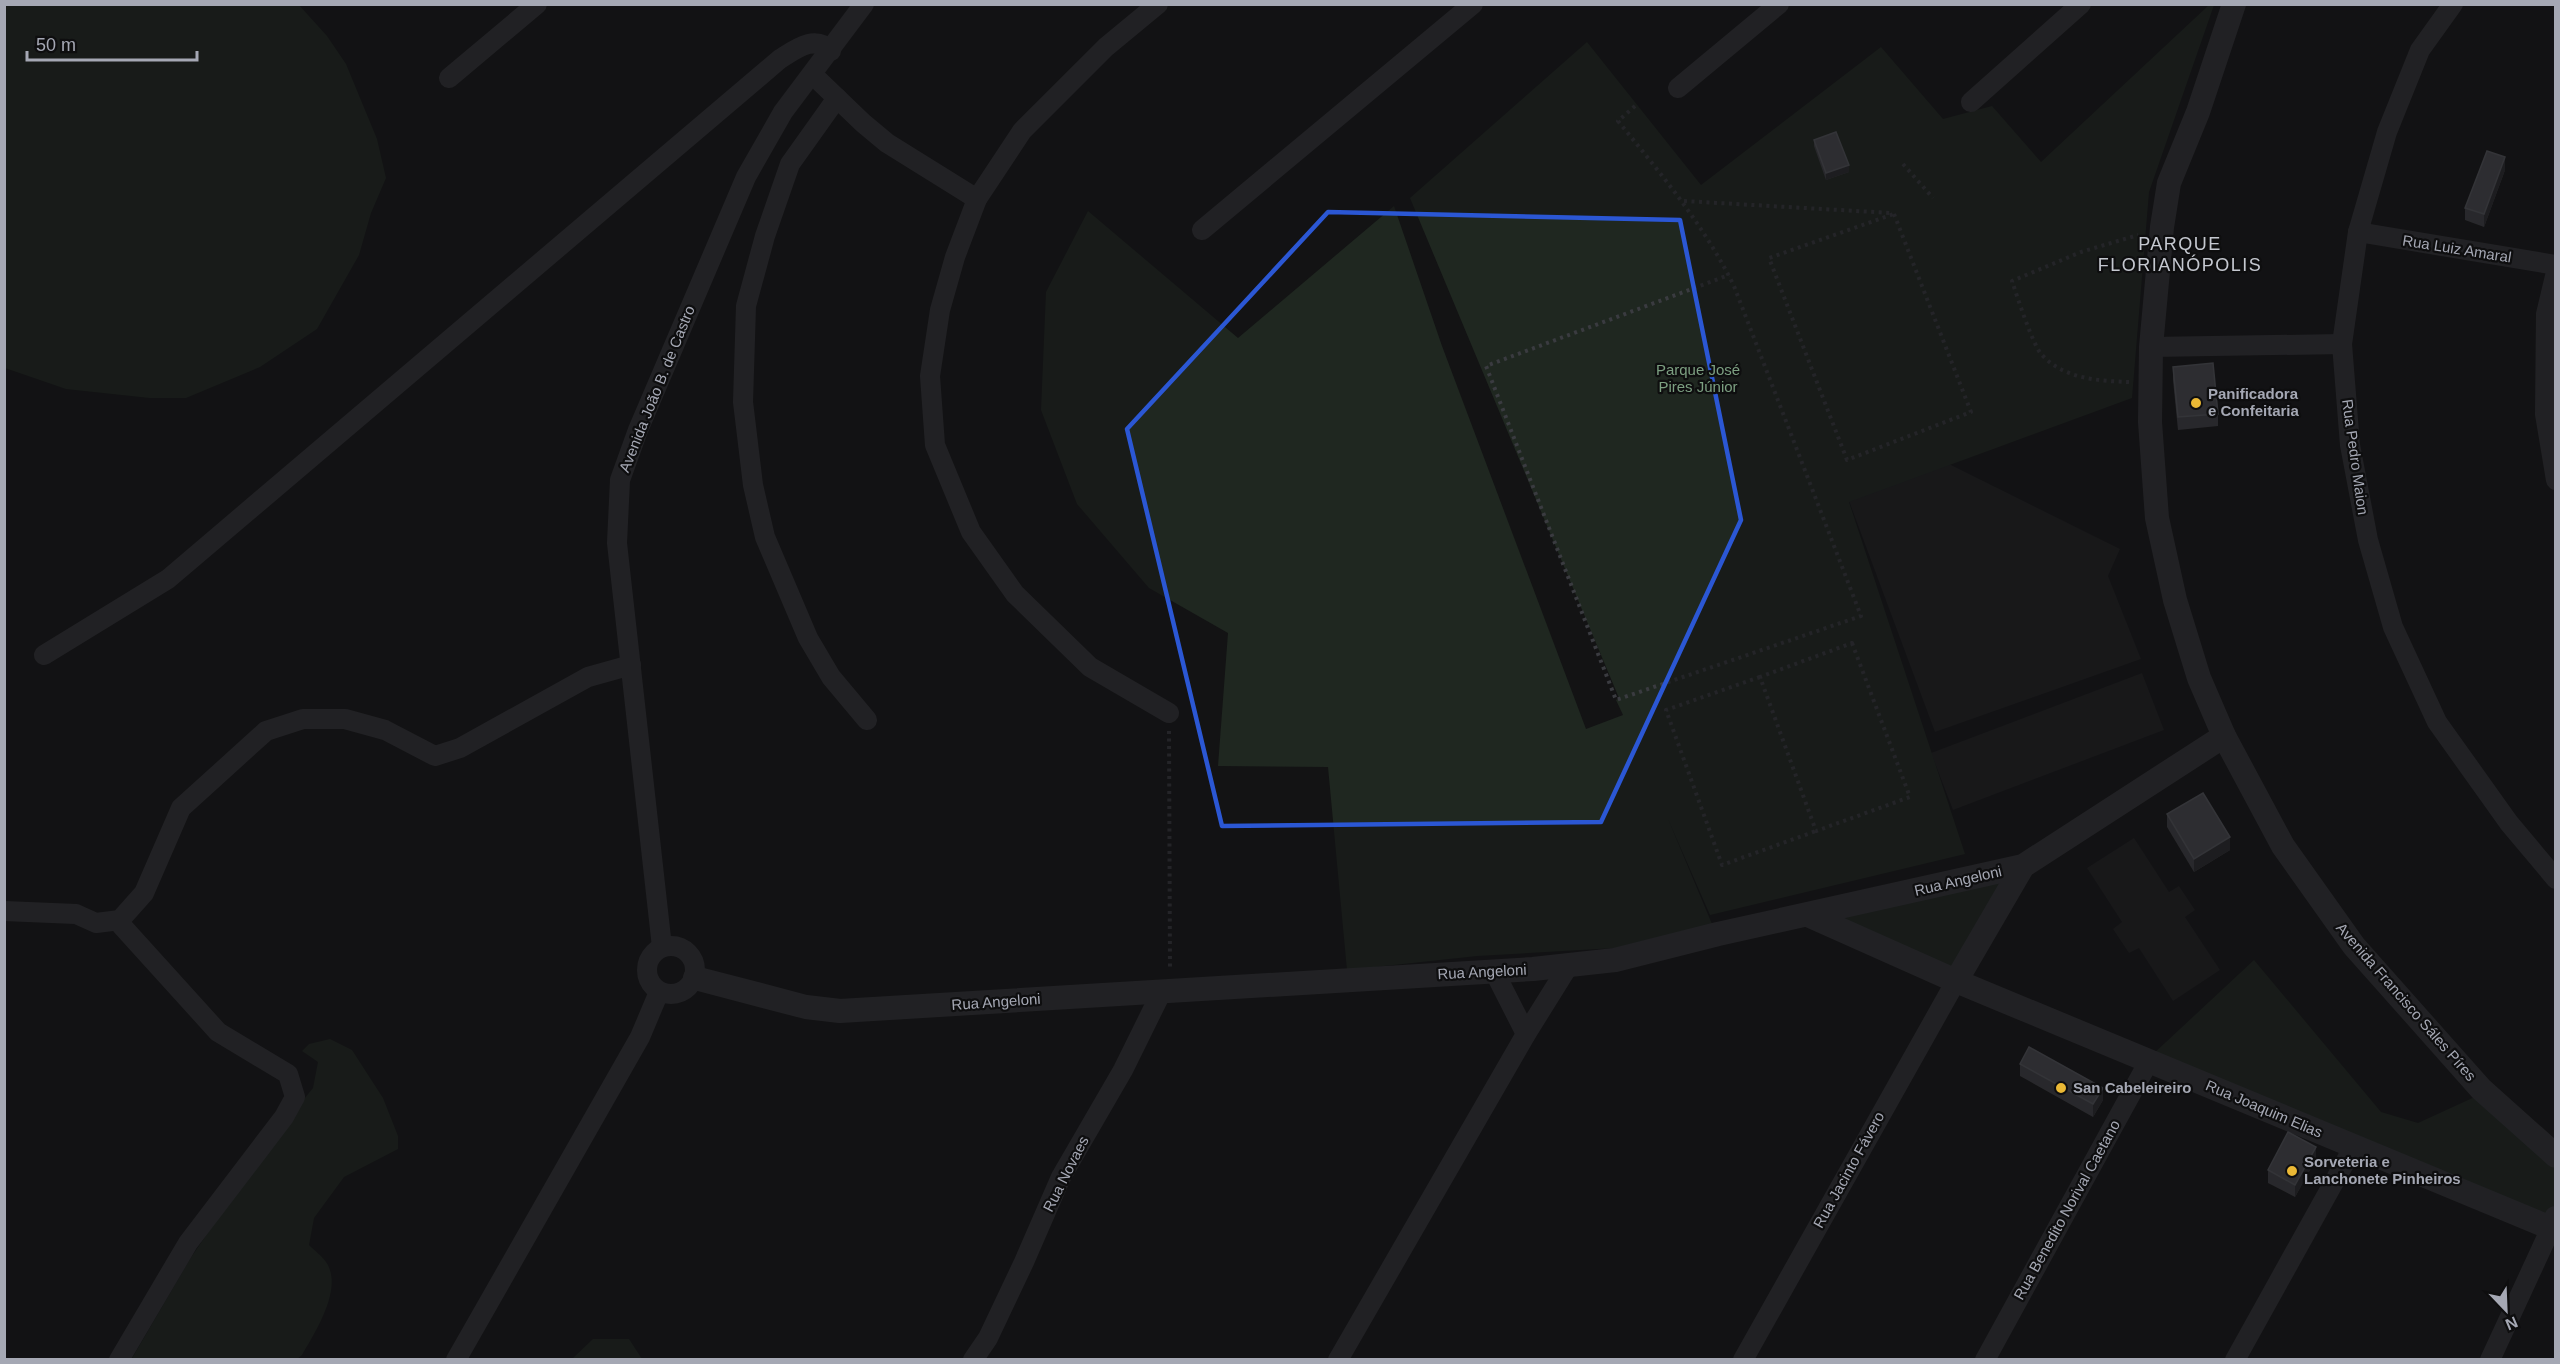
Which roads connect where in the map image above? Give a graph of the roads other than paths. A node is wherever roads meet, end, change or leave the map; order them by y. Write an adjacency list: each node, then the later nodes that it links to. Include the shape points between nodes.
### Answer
1 (537, 4): 11 (street)
2 (864, 4): 9 (street, Avenida João B. de Castro)
3 (1158, 4): 15 (street, via 1106,47 1022,131)
4 (1473, 4): 16 (street)
5 (1779, 4): 12 (street)
6 (2081, 4): 14 (street)
7 (2234, 4): 21 (street, Avenida Francisco Sáles Píres, via 2198,112 2169,183)
8 (2452, 4): 17 (street, Rua Pedro Maion, via 2420,50 2387,132)
9 (831, 51): 10 (street, Avenida João B. de Castro); 23 (street, via 820,43 806,44 780,59 168,579)
10 (813, 75): 13 (street); 24 (street, Avenida João B. de Castro, via 783,112 746,177 620,480 617,543)
11 (449, 78)
12 (1678, 88)
13 (837, 98): 15 (street, via 887,143); 26 (street, via 790,164 765,236 746,306 743,402 753,485 765,537 808,638 831,677)
14 (1971, 102)
15 (977, 199): 25 (street, via 940,310 930,376 935,445 971,532 1015,594 1090,667)
16 (1202, 230)
17 (2358, 232): 18 (street, Rua Luiz Amaral); 20 (street, Rua Pedro Maion)
18 (2556, 265)
19 (2556, 272): 22 (street, via 2547,314 2545,414)
20 (2342, 344): 21 (street); 29 (street, Rua Pedro Maion, via 2350,445 2368,540 2393,627 2436,722 2509,823)
21 (2151, 347): 27 (street, Avenida Francisco Sáles Píres, via 2150,422 2157,518 2195,667)
22 (2556, 480)
23 (44, 655)
24 (631, 665): 32 (street, via 588,677 460,748 435,756 385,730 345,719 303,718 266,731 181,808 144,894); 33 (street, Avenida João B. de Castro)
25 (1169, 713)
26 (867, 720)
27 (2224, 736): 28 (street, Rua Angeloni); 43 (street, Avenida Francisco Sáles Píres, via 2283,846 2354,946 2481,1089)
28 (2023, 866): 31 (street, Rua Angeloni); 37 (street)
29 (2556, 879)
30 (4, 911): 32 (street, via 76,914 96,923)
31 (1808, 915): 34 (street, Rua Angeloni, via 1615,960); 37 (street, Rua Joaquim Elias)
32 (120, 920): 45 (street, via 218,1032 288,1074 296,1097 188,1243)
33 (662, 947): 36 (street, via 680,947 688,952 694,960); 39 (street, via 653,954 647,974)
34 (1569, 965): 35 (street, Rua Angeloni); 40 (street)
35 (1494, 971): 38 (street, Rua Angeloni); 40 (street)
36 (695, 978): 38 (street, Rua Angeloni, via 806,1007 840,1011); 39 (street, via 684,992)
37 (1956, 981): 41 (street, Rua Joaquim Elias); 49 (street, Rua Jacinto Fávero)
38 (1166, 991): 47 (street, Rua Novaes, via 1061,1178 992,1329)
39 (659, 992): 46 (street, via 640,1037)
40 (1526, 1034): 48 (street)
41 (2149, 1061): 42 (street, Rua Joaquim Elias); 50 (street, Rua Benedito Norival Caetano)
42 (2354, 1146): 44 (street, Rua Joaquim Elias); 51 (street)
43 (2556, 1156)
44 (2554, 1225): 52 (street)
45 (119, 1359)
46 (456, 1359)
47 (973, 1359)
48 (1338, 1359)
49 (1743, 1359)
50 (1985, 1359)
51 (2235, 1359)
52 (2490, 1359)

